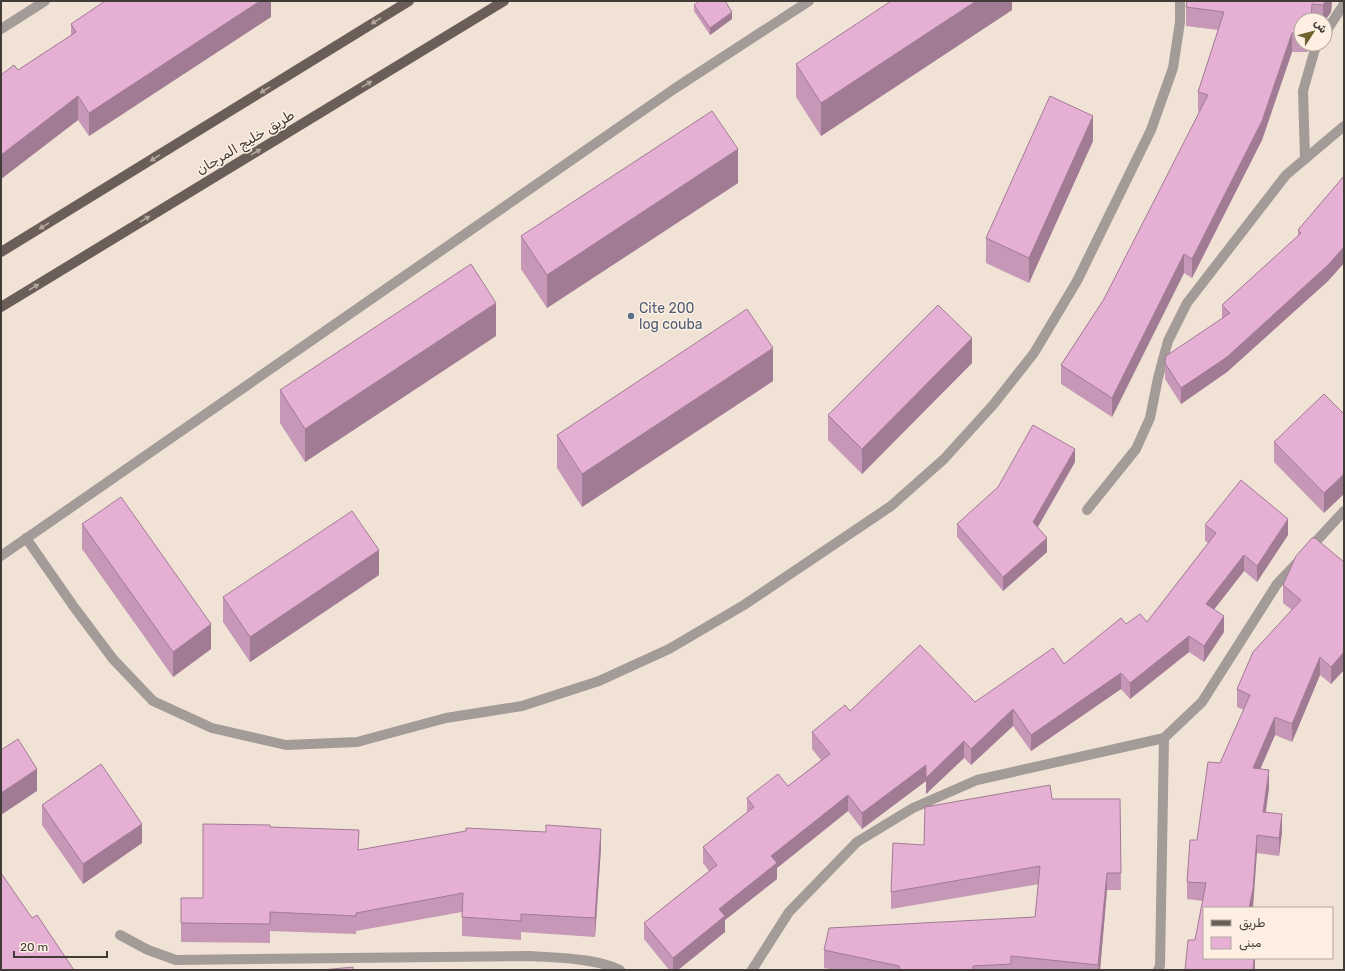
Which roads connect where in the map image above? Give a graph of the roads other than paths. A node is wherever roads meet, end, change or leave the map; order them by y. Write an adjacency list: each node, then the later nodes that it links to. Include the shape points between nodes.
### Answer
1 (45, 1): 8 (street)
2 (409, 1): 12 (main road, one-way to 12)
3 (504, 1): 13 (main road, طريق خليج المرجان, one-way to 3)
4 (810, 1): 16 (street, via 674,89)
5 (1180, 1): 16 (street, via 1180,22 1173,68 1151,130 1077,281 1034,353 998,399 944,458 891,506 744,605 669,649 600,681 522,706 446,718 357,742 286,744 212,728 153,701 114,659)
6 (1344, 4): 7 (street)
7 (1333, 21)
8 (1, 29)
9 (1314, 52): 11 (street, via 1303,91)
10 (1344, 126): 11 (street)
11 (1305, 158): 14 (street, via 1286,175 1187,303 1168,341 1150,418 1136,449)
12 (1, 252)
13 (1, 307)
14 (1087, 510)
15 (1344, 511): 18 (street, via 1278,584 1202,702)
16 (26, 538): 17 (street)
17 (1, 556)
18 (1164, 738): 21 (street, via 977,780 913,808 857,842 789,912); 22 (street)
19 (120, 935): 20 (street, via 148,950 176,960 531,956 610,965)
20 (620, 970)
21 (752, 970)
22 (1158, 970)

